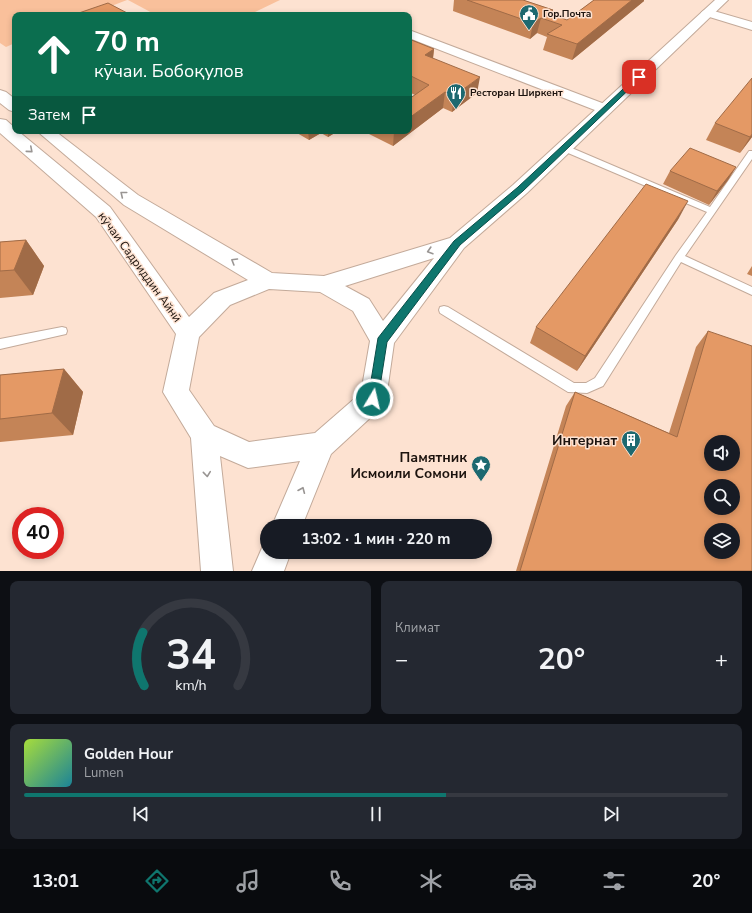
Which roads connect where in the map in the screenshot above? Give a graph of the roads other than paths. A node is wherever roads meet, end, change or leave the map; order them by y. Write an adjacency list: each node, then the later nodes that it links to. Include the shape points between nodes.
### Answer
1 (717, 4): 2 (street); 4 (street)
2 (752, 26)
3 (412, 35): 4 (street)
4 (605, 109): 7 (street)
5 (0, 124): 17 (street, кӯчаи Садриддин Айнӣ, one-way to 17, via 103,212)
6 (49, 134): 12 (street, one-way to 6, via 131,200)
7 (564, 148): 9 (lane); 10 (street)
8 (752, 153): 9 (lane)
9 (712, 211): 11 (lane)
10 (457, 243): 13 (street, one-way to 13); 18 (street)
11 (679, 257): 14 (lane); 15 (lane, via 599,382 587,388 572,388)
12 (268, 281): 13 (street); 17 (street, via 222,299)
13 (324, 284): 18 (street, via 361,305)
14 (752, 291)
15 (444, 310)
16 (62, 331): 19 (lane)
17 (188, 333): 20 (street, via 176,392)
18 (382, 340): 21 (street, via 373,399)
19 (0, 344)
20 (204, 435): 21 (street, via 248,455); 23 (street, one-way to 23)
21 (321, 445): 22 (street, one-way to 21)
22 (290, 519)
23 (217, 571)

